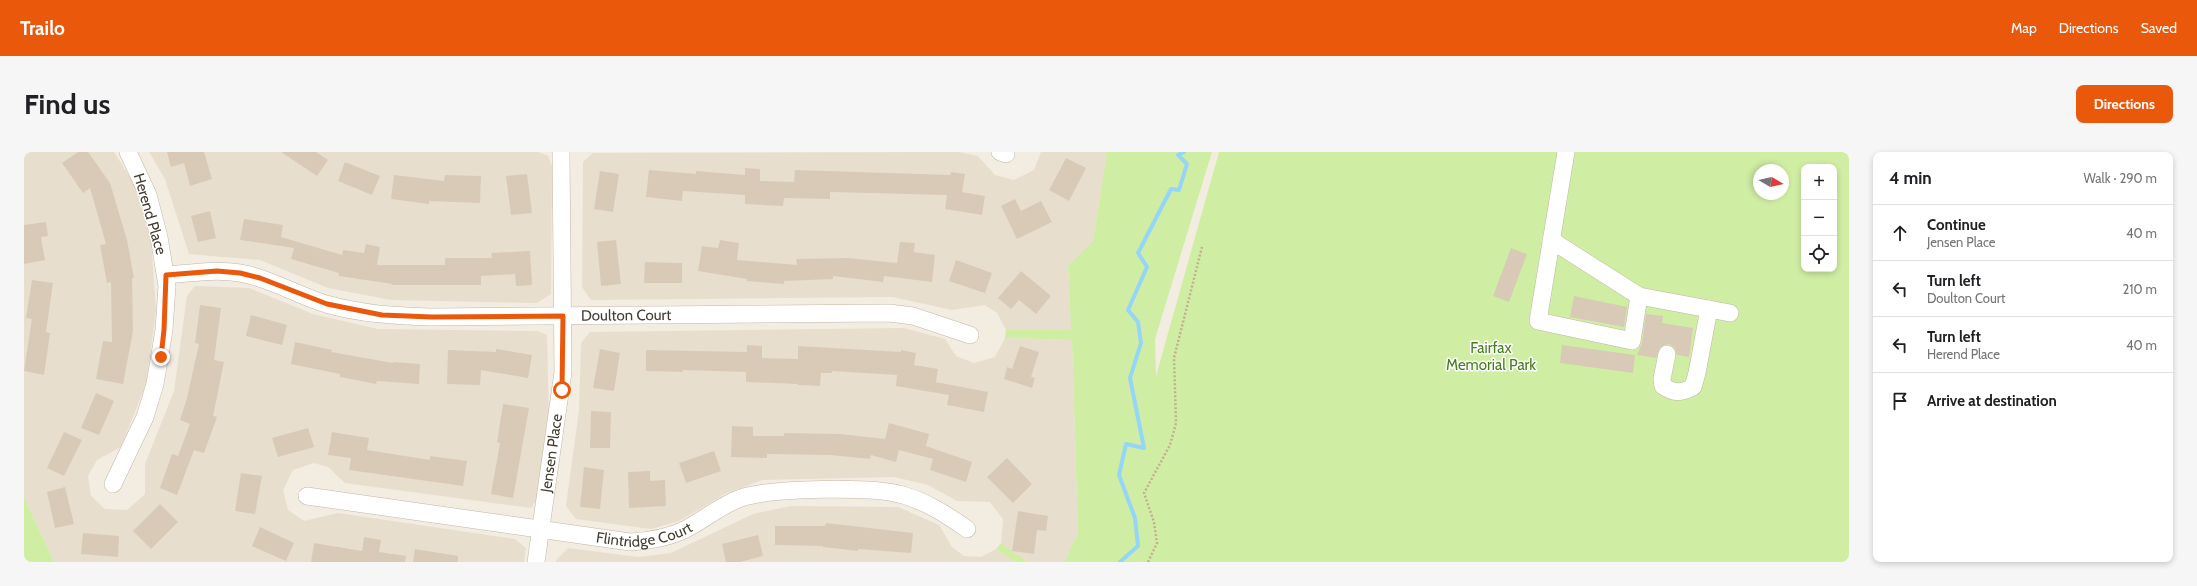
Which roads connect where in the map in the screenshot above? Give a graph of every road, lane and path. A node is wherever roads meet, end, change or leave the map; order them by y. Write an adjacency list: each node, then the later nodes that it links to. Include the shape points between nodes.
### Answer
1 (128, 152): 6 (street, Herend Place, via 148,195)
2 (561, 152): 10 (street, Jensen Place)
3 (1566, 152): 4 (street)
4 (1551, 240): 7 (street); 7 (street, via 1538,321 1632,341)
5 (1202, 247): 18 (path, via 1174,358 1176,423 1170,445 1144,493 1154,522 1157,543)
6 (166, 275): 10 (street, Doulton Court, via 217,271 240,273 260,278 327,304 382,315); 13 (street, Herend Place, via 164,330 155,384 145,417)
7 (1639, 296): 8 (street)
8 (1709, 309): 9 (street); 12 (street, via 1693,387 1682,392 1672,392 1664,386 1662,379)
9 (1730, 313)
10 (563, 316): 11 (street, Doulton Court, via 889,313 913,316); 16 (street, Jensen Place, via 562,390)
11 (970, 334)
12 (1667, 354)
13 (113, 484)
14 (306, 496): 16 (street, Flintridge Court)
15 (967, 529): 16 (street, Flintridge Court, via 943,512 916,499 891,492 870,490 775,491 756,494 720,508 677,533 644,541 614,542)
16 (541, 531): 17 (street, Jensen Place)
17 (536, 562)
18 (1148, 562)

